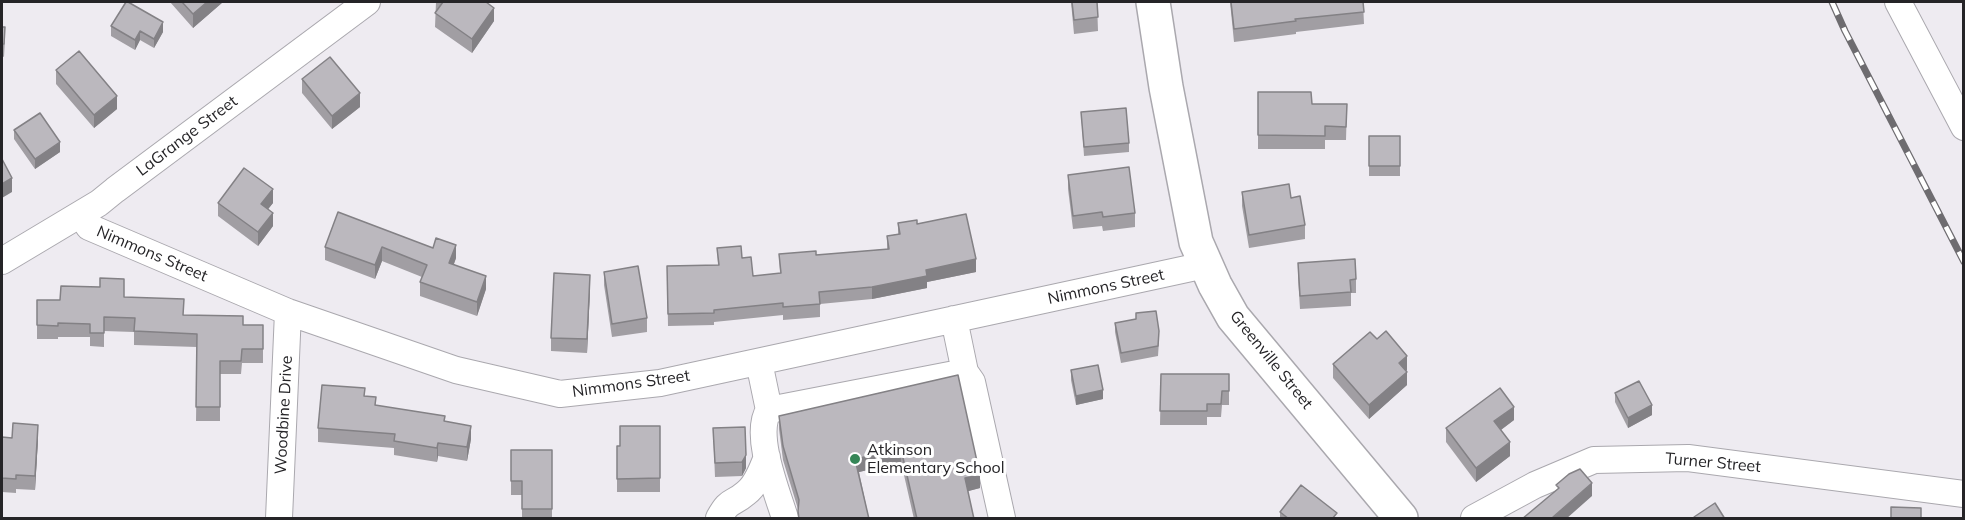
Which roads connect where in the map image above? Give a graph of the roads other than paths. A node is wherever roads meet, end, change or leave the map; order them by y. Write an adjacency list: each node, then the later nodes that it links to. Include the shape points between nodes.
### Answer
1 (367, 2): 5 (street, LaGrange Street)
2 (1153, 2): 7 (main road, Greenville Street, via 1196,242)
3 (1898, 2): 4 (street)
4 (1964, 127)
5 (81, 215): 6 (street, LaGrange Street); 8 (street, Nimmons Street, via 89,227)
6 (2, 261)
7 (1205, 265): 9 (street, Nimmons Street); 19 (main road, Greenville Street, via 1233,317)
8 (288, 312): 10 (street, Nimmons Street, via 456,370 561,394 660,383); 15 (street, Woodbine Drive)
9 (954, 320): 10 (street, Nimmons Street); 11 (street)
10 (759, 362): 12 (street)
11 (965, 372): 12 (street); 18 (street, via 972,382)
12 (769, 410): 13 (street, via 764,417 763,444)
13 (767, 457): 16 (street, via 759,477 746,493 727,504); 17 (street)
14 (1964, 494): 20 (street, Turner Street, via 1688,458 1594,460 1535,485)
15 (279, 519)
16 (719, 519)
17 (785, 519)
18 (1002, 519)
19 (1401, 519)
20 (1474, 519)

